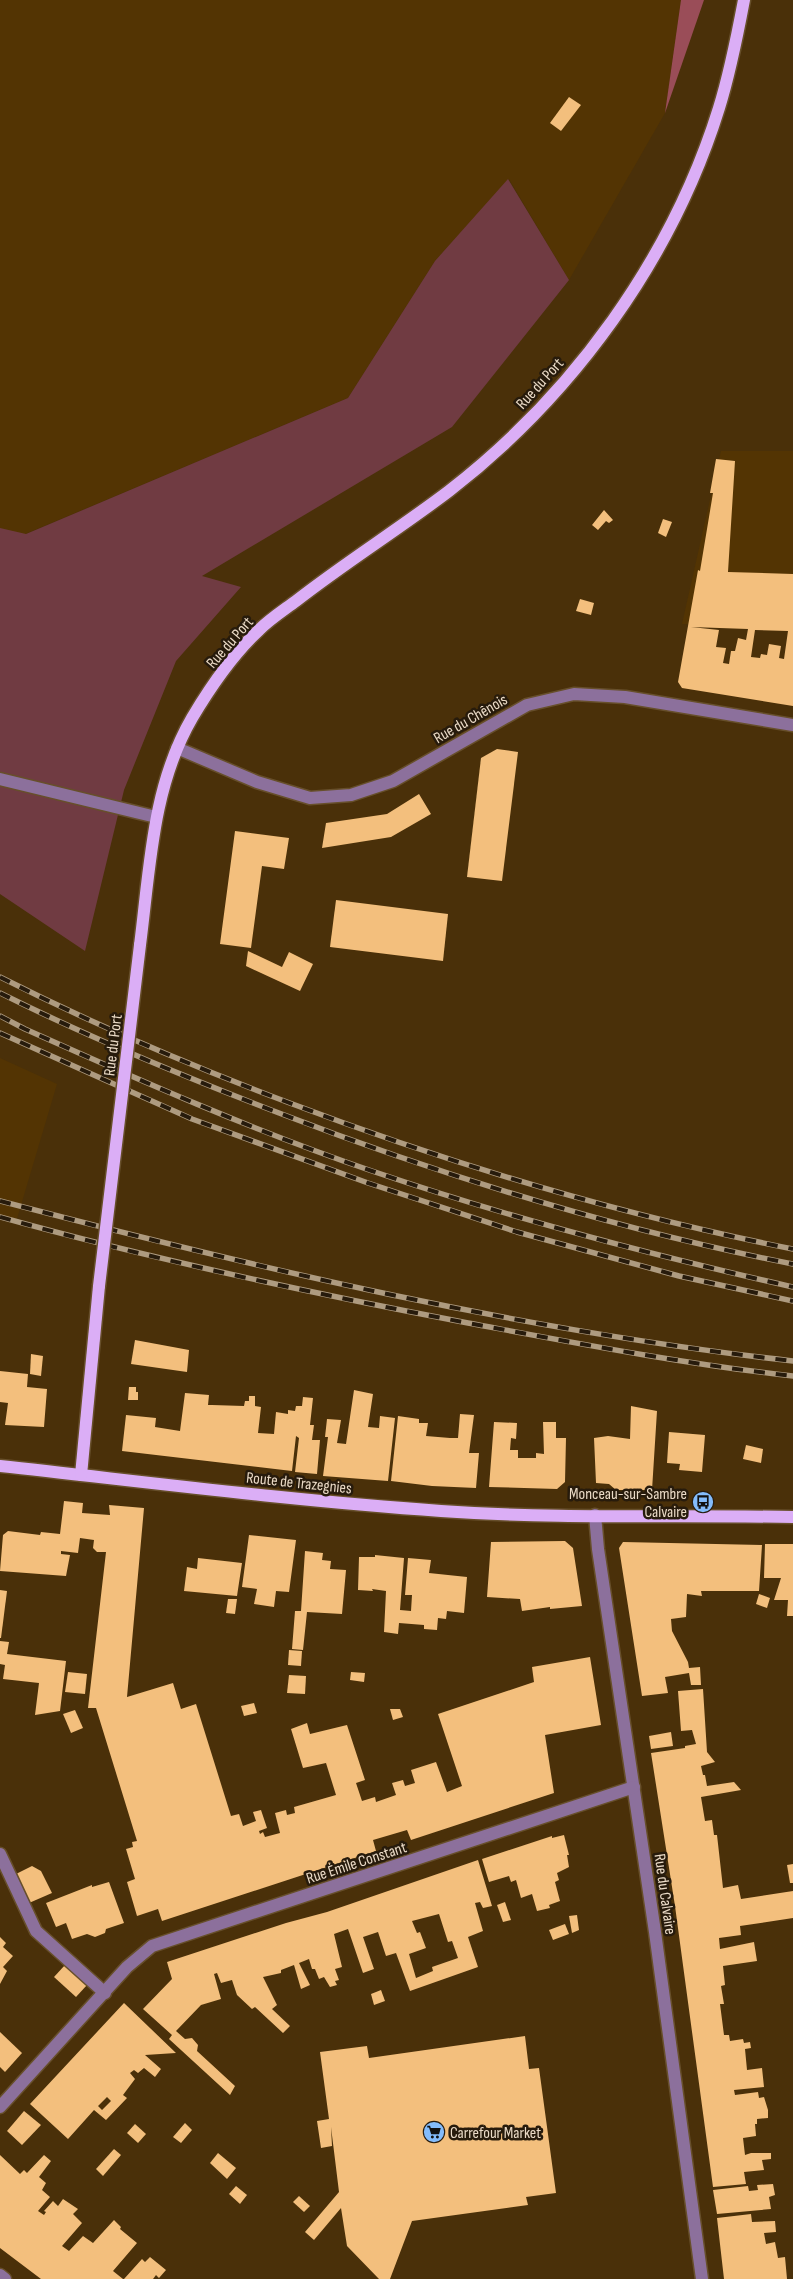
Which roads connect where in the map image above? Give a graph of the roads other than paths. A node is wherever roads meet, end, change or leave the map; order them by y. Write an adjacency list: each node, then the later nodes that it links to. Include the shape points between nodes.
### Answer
1 (744, 0): 3 (main road, Rue du Port, via 732,60 698,166 659,248 608,327 558,389 500,448 448,492 321,581 260,629 231,660 191,720)
2 (793, 725): 3 (street, Rue du Chênois, via 625,697 574,694 527,705 393,781 351,795 310,798 257,782)
3 (177, 748): 5 (main road, Rue du Port)
4 (0, 779): 5 (street)
5 (156, 817): 7 (main road, Rue du Port, bridge, via 100,1286)
6 (0, 1466): 7 (main road, Route de Trazegnies)
7 (81, 1475): 8 (main road, Route de Trazegnies, via 386,1508 484,1514)
8 (595, 1515): 9 (main road, Route de Trazegnies); 10 (street, Rue du Calvaire)
9 (793, 1517)
10 (634, 1787): 12 (street, Rue Émile Constant, via 152,1946 127,1967); 16 (street, Rue du Calvaire)
11 (0, 1854): 12 (street, via 36,1931)
12 (105, 1993): 13 (street, Rue Émile Constant)
13 (0, 2107)
14 (0, 2275): 15 (street)
15 (5, 2279)
16 (702, 2279)

